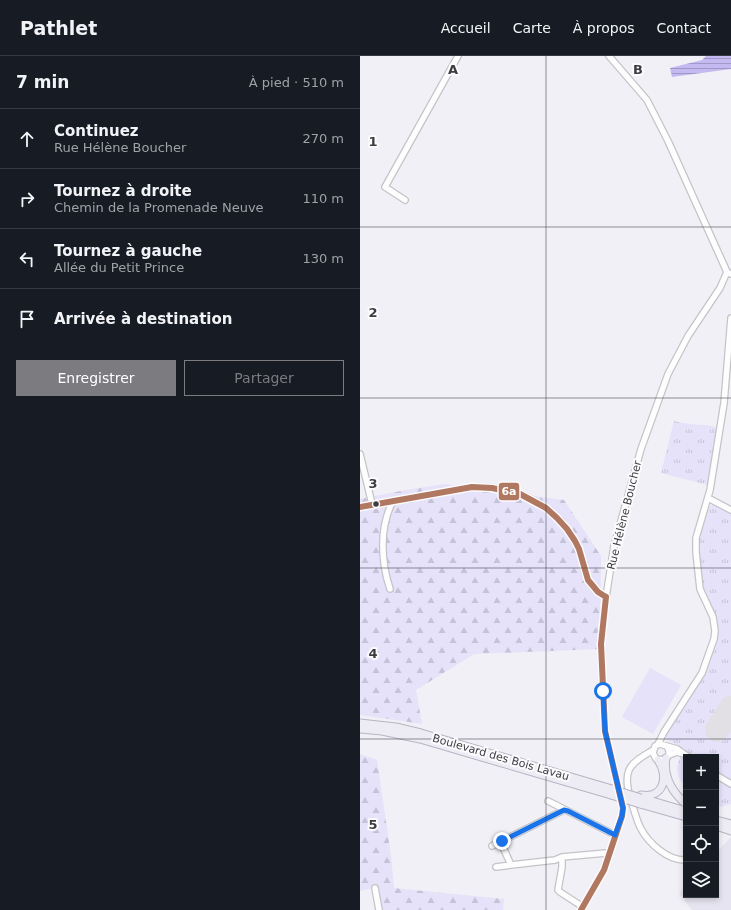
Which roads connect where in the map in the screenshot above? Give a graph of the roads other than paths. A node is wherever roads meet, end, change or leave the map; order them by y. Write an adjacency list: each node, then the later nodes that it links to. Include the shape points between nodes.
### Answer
1 (458, 56): 3 (street, via 385,187)
2 (609, 56): 4 (street, via 646,100 654,114)
3 (406, 200)
4 (729, 273): 14 (street, Rue Hélène Boucher, via 688,336 668,374 641,449 614,546)
5 (731, 318): 8 (street, via 724,403)
6 (360, 454): 7 (street)
7 (361, 464): 10 (street)
8 (708, 498): 12 (street); 17 (street, via 696,538 696,552 700,589 711,612 714,639 702,673)
9 (393, 501): 10 (street); 13 (street, via 382,545); 14 (street, via 476,487 526,496 560,519 576,543 588,582 595,591)
10 (372, 504): 11 (street)
11 (360, 507)
12 (731, 510)
13 (390, 590)
14 (606, 597): 40 (street, Rue Hélène Boucher, via 601,644 604,724 623,808)
15 (360, 722): 26 (main road, Boulevard des Bois Lavau, via 421,733)
16 (360, 729): 26 (main road, Boulevard des Bois Lavau, via 420,739)
17 (663, 736): 18 (street); 19 (street)
18 (658, 744): 19 (street); 22 (street, via 655,746)
19 (666, 746): 21 (street); 23 (street, via 669,751)
20 (683, 754): 23 (street, via 677,752)
21 (684, 754)
22 (655, 755): 23 (street); 27 (main road, via 664,777 662,788); 45 (street, via 642,758 630,768 627,784 635,815 644,833 656,846 676,859)
23 (668, 757): 29 (main road, via 665,768 669,783)
24 (719, 777): 25 (street)
25 (731, 784)
26 (612, 792): 27 (main road, Boulevard des Bois Lavau, bridge)
27 (641, 799): 30 (main road); 32 (main road)
28 (548, 801): 31 (street)
29 (683, 801)
30 (650, 807): 33 (main road); 34 (main road)
31 (564, 810): 40 (street); 41 (street)
32 (683, 810)
33 (683, 816)
34 (683, 819)
35 (719, 821): 37 (main road)
36 (719, 823): 38 (main road)
37 (731, 824)
38 (731, 832): 39 (main road)
39 (719, 833)
40 (615, 835): 43 (street, Rue Hélène Boucher)
41 (502, 841): 42 (street); 46 (street)
42 (492, 846)
43 (609, 854): 44 (street); 49 (street, Rue Hélène Boucher, via 600,879)
44 (562, 858): 46 (street); 49 (street, via 558,890)
45 (683, 860)
46 (512, 865): 47 (street)
47 (496, 867)
48 (375, 888): 50 (street)
49 (582, 908)
50 (379, 909)

